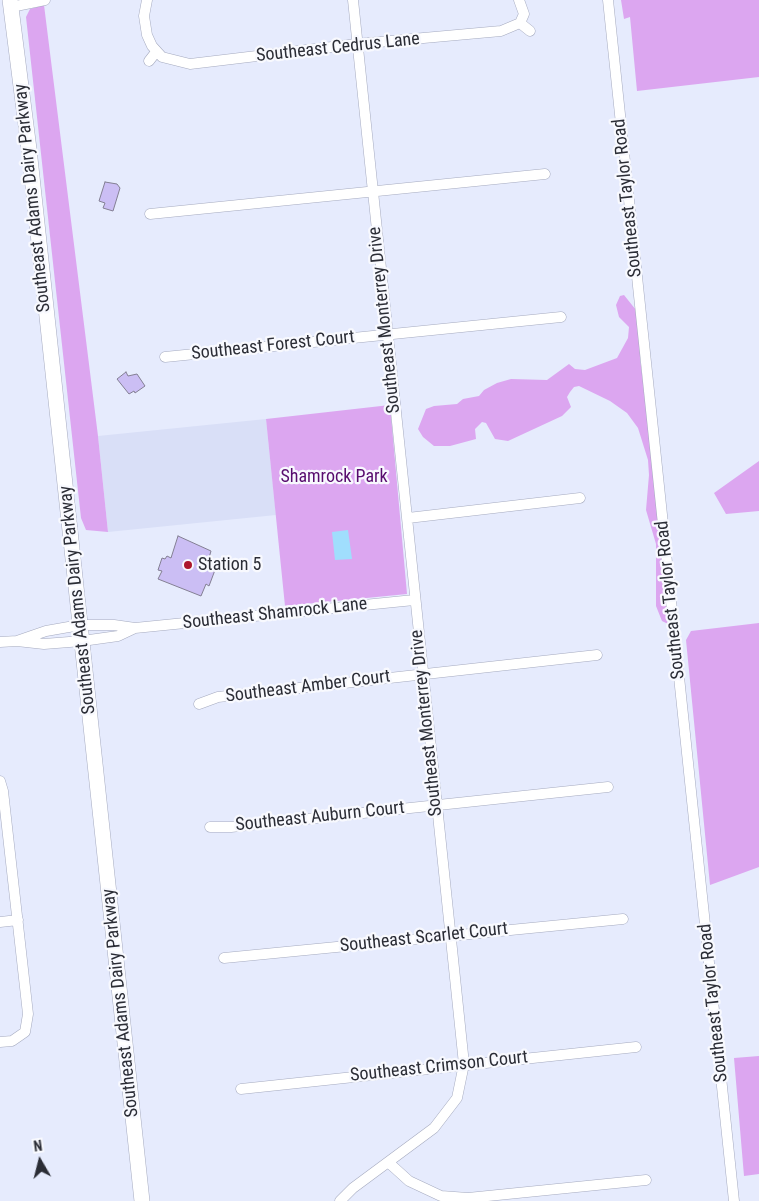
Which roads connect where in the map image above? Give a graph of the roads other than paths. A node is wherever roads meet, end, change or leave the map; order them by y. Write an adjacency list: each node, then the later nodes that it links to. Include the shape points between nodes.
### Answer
1 (45, 0): 6 (street)
2 (146, 0): 10 (street, via 147,35)
3 (352, 0): 9 (street, Southeast Monterrey Drive)
4 (519, 0): 7 (street, via 524,14)
5 (608, 0): 47 (street, Southeast Taylor Road)
6 (10, 4): 21 (main road, Southeast Adams Dairy Parkway)
7 (520, 23): 8 (street); 9 (street, Southeast Cedrus Lane, via 501,31)
8 (530, 31)
9 (357, 44): 10 (street, Southeast Cedrus Lane, via 190,64 162,57); 13 (street, Southeast Monterrey Drive)
10 (156, 52): 11 (street)
11 (149, 61)
12 (545, 174): 13 (street)
13 (371, 192): 14 (street); 16 (street, Southeast Monterrey Drive)
14 (150, 214)
15 (561, 317): 16 (street, Southeast Forest Court)
16 (386, 334): 17 (street, Southeast Forest Court); 19 (street, Southeast Monterrey Drive)
17 (165, 357)
18 (580, 498): 19 (street)
19 (408, 518): 20 (street, Southeast Monterrey Drive)
20 (414, 600): 22 (street, Southeast Shamrock Lane); 27 (street, Southeast Monterrey Drive)
21 (80, 625): 22 (street, Southeast Shamrock Lane); 23 (street, Southeast Shamrock Lane, via 46,631); 24 (main road, Southeast Adams Dairy Parkway)
22 (135, 628): 24 (street, Southeast Shamrock Lane, via 118,636)
23 (17, 641): 24 (street, Southeast Shamrock Lane, via 44,644); 25 (street, Southeast Shamrock Lane)
24 (82, 641): 45 (main road, Southeast Adams Dairy Parkway)
25 (0, 642)
26 (597, 655): 27 (street, Southeast Amber Court)
27 (422, 674): 28 (street, Southeast Amber Court, via 218,697); 32 (street, Southeast Monterrey Drive)
28 (199, 704)
29 (0, 781): 31 (street)
30 (608, 787): 32 (street, Southeast Auburn Court)
31 (2, 802): 34 (street)
32 (435, 805): 33 (street, Southeast Auburn Court, via 231,827); 37 (street, Southeast Monterrey Drive)
33 (210, 826)
34 (18, 920): 36 (street); 39 (street, via 28,1014 25,1032 12,1040)
35 (623, 920): 37 (street, Southeast Scarlet Court)
36 (0, 922)
37 (449, 936): 38 (street, Southeast Scarlet Court); 41 (street, Southeast Monterrey Drive)
38 (224, 958)
39 (0, 1042)
40 (636, 1047): 41 (street, Southeast Crimson Court)
41 (464, 1064): 42 (street, Southeast Crimson Court); 43 (street, Southeast Monterrey Drive, via 457,1098 448,1112 434,1128)
42 (241, 1089)
43 (388, 1162): 44 (street, via 409,1181 441,1196 468,1198); 46 (street, Southeast Monterrey Drive)
44 (646, 1180)
45 (142, 1201)
46 (340, 1201)
47 (734, 1201)

